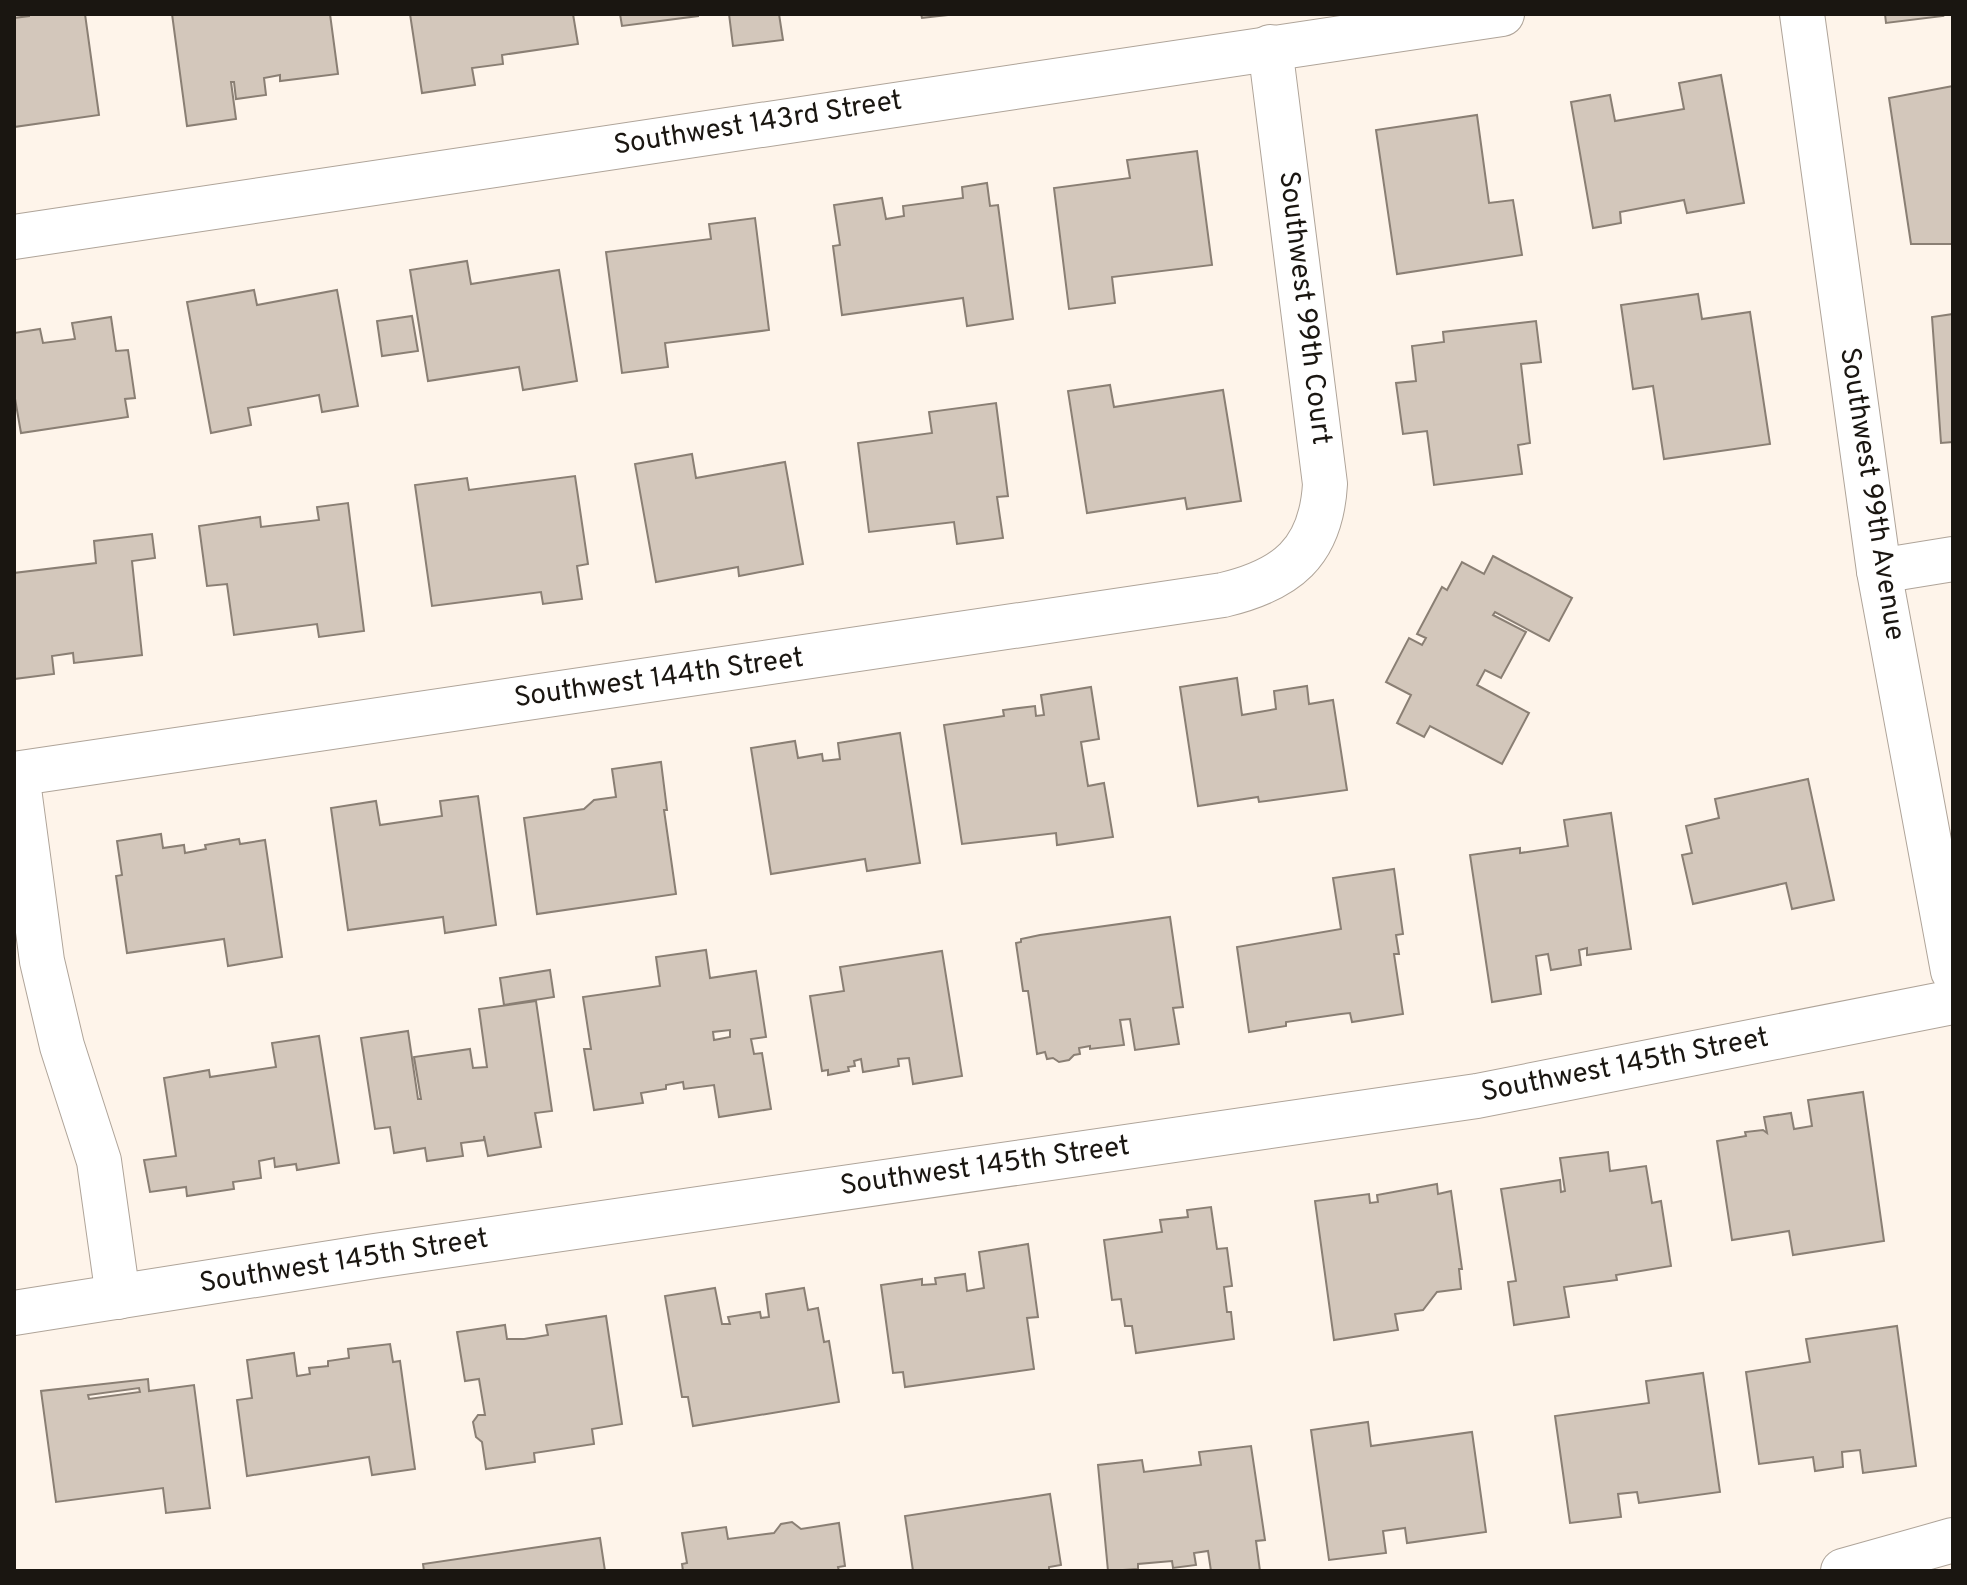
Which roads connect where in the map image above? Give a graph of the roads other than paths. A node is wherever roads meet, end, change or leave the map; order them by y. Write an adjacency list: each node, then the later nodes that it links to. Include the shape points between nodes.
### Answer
1 (1502, 14): 3 (street, Southwest 143rd Street)
2 (1802, 14): 7 (street, Southwest 99th Avenue)
3 (1270, 47): 4 (street, Southwest 143rd Street); 6 (street, Southwest 99th Court, via 1325,473 1318,526)
4 (14, 237)
5 (1953, 559): 7 (street)
6 (1296, 562): 8 (street, Southwest 144th Street, via 1263,584 1223,595)
7 (1879, 571): 9 (street, Southwest 99th Avenue)
8 (15, 774): 11 (street, via 42,961 62,1046 99,1161)
9 (1953, 971)
10 (1953, 1002): 11 (street, Southwest 145th Street, via 1477,1096)
11 (118, 1297): 12 (street, Southwest 145th Street)
12 (14, 1313)
13 (1953, 1540): 14 (street)
14 (1843, 1571)

